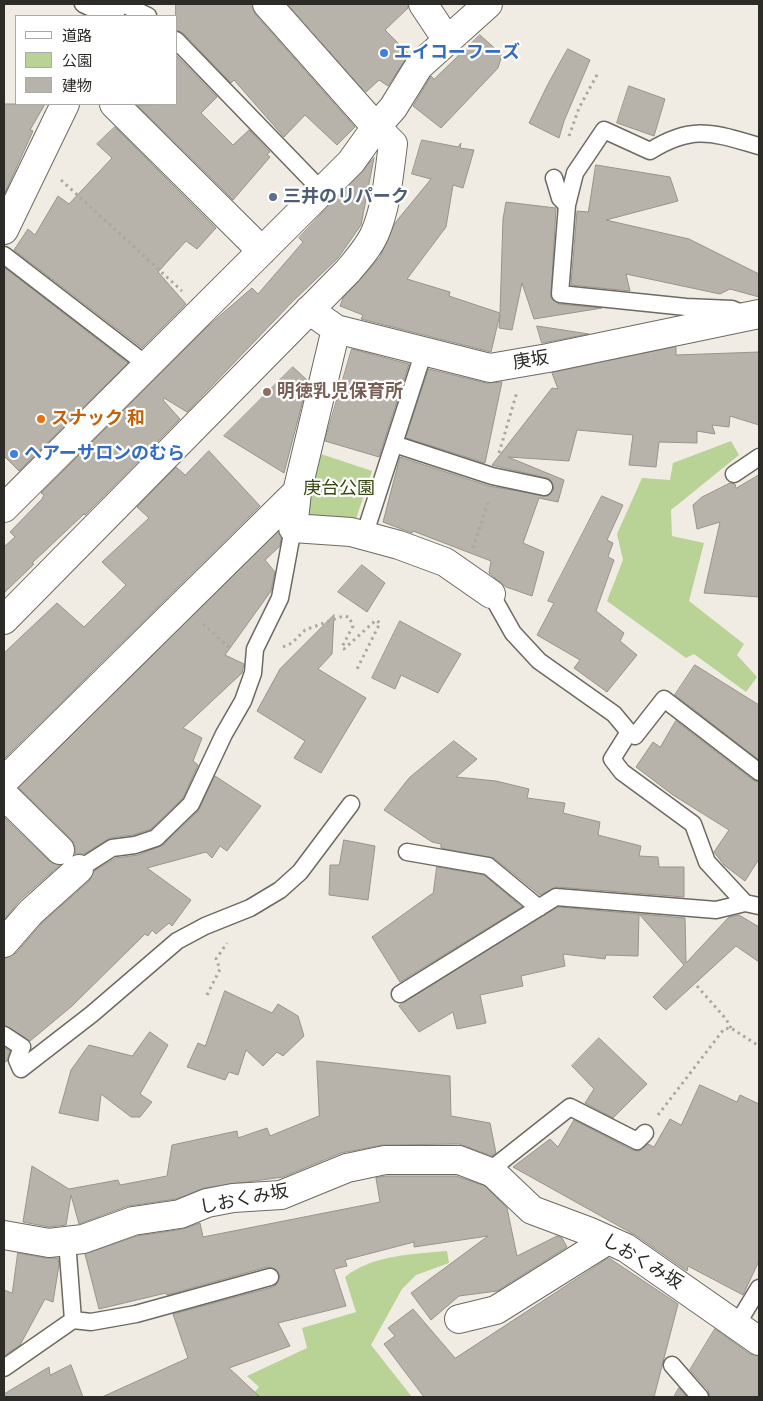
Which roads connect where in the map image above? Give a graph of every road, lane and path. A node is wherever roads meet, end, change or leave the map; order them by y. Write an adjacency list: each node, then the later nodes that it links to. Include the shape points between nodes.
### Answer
1 (83, 4): 6 (lane)
2 (123, 4): 7 (lane)
3 (266, 4): 13 (street)
4 (423, 4): 8 (street)
5 (488, 4): 8 (street)
6 (106, 15)
7 (146, 15)
8 (447, 40): 13 (street, via 419,66)
9 (178, 42): 17 (lane)
10 (598, 73): 16 (path, via 580,108)
11 (65, 105): 15 (street)
12 (115, 105): 21 (street)
13 (376, 127): 17 (street, via 351,162); 24 (street, via 393,144 375,233 348,271)
14 (759, 146): 19 (lane, via 718,134 685,133 650,151 604,130 575,173)
15 (38, 160): 18 (street); 23 (path)
16 (554, 178): 19 (lane, via 560,198)
17 (322, 192): 21 (street)
18 (11, 195): 20 (street)
19 (568, 205): 25 (lane, via 560,294 732,309)
20 (4, 230)
21 (262, 251): 23 (street)
22 (4, 255): 29 (lane)
23 (202, 310): 29 (street)
24 (309, 310): 26 (street, 庚坂); 42 (street)
25 (754, 315): 28 (street, 庚坂)
26 (336, 329): 27 (street, 庚坂); 35 (street)
27 (424, 351): 28 (street, 庚坂, via 490,368); 30 (lane)
28 (526, 362): 33 (path)
29 (147, 365): 36 (street)
30 (394, 444): 33 (lane); 38 (lane)
31 (759, 457): 32 (lane)
32 (734, 474)
33 (494, 476): 34 (lane); 39 (path)
34 (544, 486)
35 (297, 492): 37 (street); 41 (street)
36 (4, 508)
37 (293, 528): 38 (street, via 351,532); 43 (lane, via 280,598)
38 (364, 536): 39 (street, via 445,562)
39 (464, 576): 40 (street)
40 (490, 594): 46 (lane, via 512,633 539,661 614,714)
41 (182, 605): 43 (path, via 234,652 238,645 243,644); 48 (street)
42 (4, 620)
43 (255, 652): 53 (lane, via 253,673 243,701 191,804 156,838 112,848)
44 (277, 652): 45 (path, via 304,630 349,616 353,626 342,646 344,649 376,620 380,623)
45 (356, 672)
46 (630, 732): 47 (lane, via 636,736 664,699); 54 (lane, via 612,759 622,772 693,824 707,862)
47 (759, 772)
48 (4, 781)
49 (4, 795): 51 (street)
50 (351, 804): 56 (lane, via 300,872 280,890)
51 (60, 850)
52 (407, 852): 55 (lane, via 488,866)
53 (79, 869): 57 (street)
54 (752, 904): 55 (lane, via 716,910 556,897)
55 (539, 908): 59 (lane)
56 (228, 917): 60 (path, via 238,922 240,927 216,959 220,969); 62 (lane, via 177,941 92,1014 21,1069 16,1060 22,1047)
57 (4, 943)
58 (697, 986): 61 (path)
59 (400, 994)
60 (207, 995)
61 (731, 1028): 63 (path); 64 (path, via 724,1029)
62 (4, 1035)
63 (759, 1046)
64 (662, 1110)
65 (645, 1133): 66 (lane, via 637,1140 570,1107)
66 (489, 1171): 68 (street, しおくみ坂, via 532,1210); 69 (street, しおくみ坂, via 459,1160 385,1160 346,1168 281,1195 207,1203 180,1214 134,1221 83,1239)
67 (4, 1235): 69 (street, しおくみ坂, via 49,1243)
68 (608, 1240): 73 (street, via 496,1310); 74 (street, しおくみ坂, via 663,1272)
69 (67, 1241): 72 (lane)
70 (270, 1277): 72 (lane, via 136,1314 91,1322)
71 (759, 1288): 74 (lane)
72 (72, 1320): 77 (lane)
73 (459, 1320)
74 (736, 1326): 75 (street, しおくみ坂)
75 (759, 1341)
76 (672, 1365): 78 (lane)
77 (4, 1368)
78 (700, 1397)

